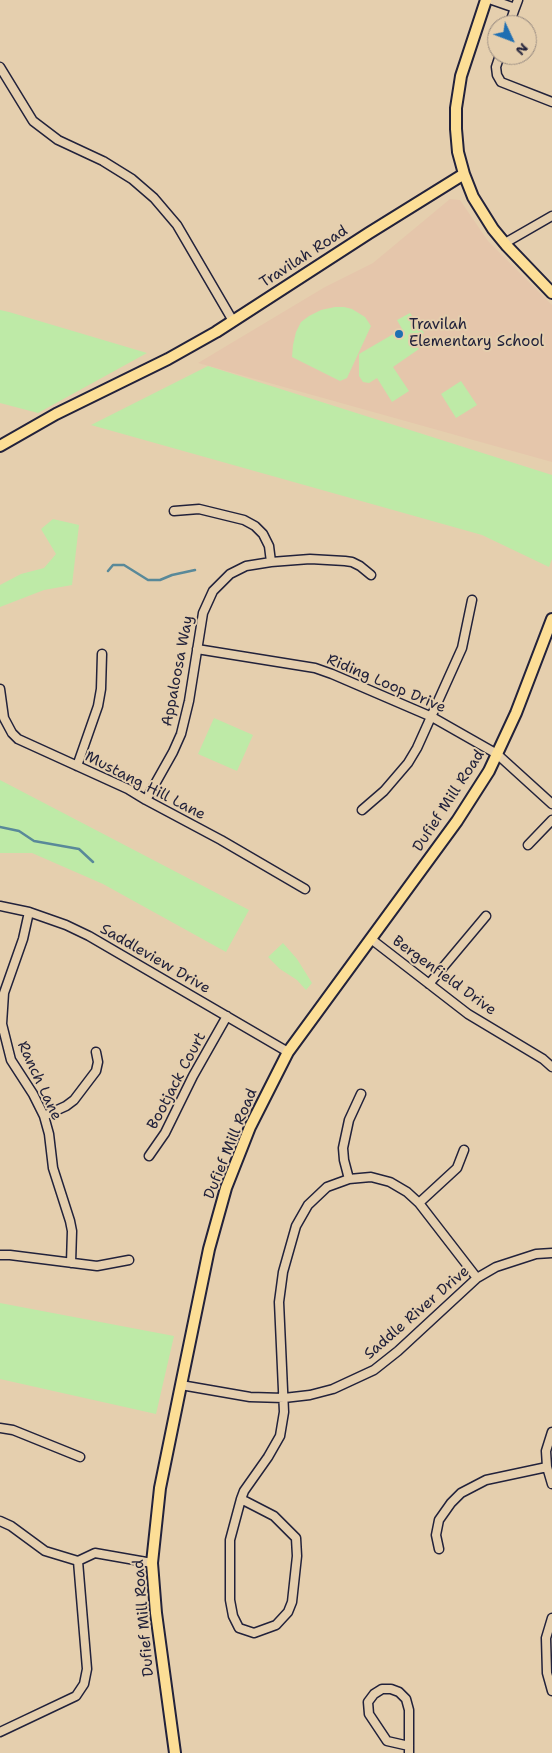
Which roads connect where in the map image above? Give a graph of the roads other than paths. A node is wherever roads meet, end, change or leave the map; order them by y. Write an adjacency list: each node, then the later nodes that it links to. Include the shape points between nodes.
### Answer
1 (486, 0): 9 (main road, via 461,76 456,108 457,144)
2 (492, 0): 4 (street)
3 (518, 0): 4 (street)
4 (514, 8): 5 (street)
5 (512, 15)
6 (497, 65): 8 (street, via 501,82)
7 (0, 67): 13 (street, via 33,121 58,140 132,179 154,198 177,226)
8 (552, 102)
9 (464, 174): 11 (main road, via 474,198); 13 (main road, Travilah Road)
10 (552, 216): 11 (street)
11 (505, 243): 12 (main road)
12 (552, 293)
13 (233, 321): 14 (main road, Travilah Road, via 168,359 56,414)
14 (0, 446)
15 (174, 511): 16 (street, via 199,509 244,520 263,534)
16 (271, 562): 17 (street, Appaloosa Way, via 345,560); 20 (street, Appaloosa Way, via 246,566 230,574 213,591 203,613)
17 (371, 575)
18 (472, 600): 23 (street, via 462,648)
19 (552, 619): 24 (main road, Dufief Mill Road)
20 (197, 649): 23 (street, Riding Loop Drive, via 315,668); 26 (street, Appaloosa Way, via 181,734)
21 (102, 654): 25 (street, via 98,706)
22 (0, 689): 25 (street, Mustang Hill Lane, via 4,718 12,734)
23 (432, 717): 24 (street, Riding Loop Drive); 28 (street, via 408,763)
24 (497, 754): 27 (street, Riding Loop Drive); 35 (main road, Dufief Mill Road, via 458,820)
25 (77, 766): 26 (street, Mustang Hill Lane)
26 (146, 800): 31 (street, Mustang Hill Lane)
27 (552, 804)
28 (362, 810)
29 (552, 820): 30 (street)
30 (528, 845)
31 (305, 890)
32 (0, 906): 33 (street, Saddleview Drive)
33 (29, 912): 37 (street, Saddleview Drive, via 89,936); 42 (street, Ranch Lane, via 4,993 2,1024 11,1060)
34 (486, 916): 36 (street)
35 (371, 939): 36 (street, Bergenfield Drive); 39 (main road, Dufief Mill Road)
36 (429, 984): 40 (street, Bergenfield Drive, via 468,1014 543,1058)
37 (227, 1016): 39 (street, Saddleview Drive); 44 (street, Bootjack Court, via 165,1133)
38 (96, 1052): 42 (street, via 96,1071 74,1100)
39 (288, 1052): 52 (main road, Dufief Mill Road, via 250,1128 226,1188 209,1249)
40 (552, 1067)
41 (361, 1094): 45 (street, via 349,1120 343,1148)
42 (44, 1116): 50 (street, Ranch Lane, via 53,1168 72,1231)
43 (464, 1150): 46 (street, via 457,1168)
44 (149, 1156)
45 (349, 1179): 46 (street, via 371,1178 390,1182); 53 (street, via 328,1187 308,1205 287,1252 279,1302)
46 (419, 1203): 51 (street)
47 (552, 1253): 51 (street, Saddle River Drive, via 512,1260)
48 (0, 1255): 50 (street)
49 (129, 1260): 50 (street, via 97,1266)
50 (71, 1263)
51 (477, 1278): 53 (street, Saddle River Drive, via 374,1370 333,1389)
52 (180, 1386): 53 (street, Saddle River Drive, via 250,1397); 63 (main road, Dufief Mill Road, via 160,1488)
53 (284, 1398): 59 (street, via 280,1436)
54 (0, 1428): 56 (street, via 13,1430)
55 (552, 1432): 57 (street, via 546,1451)
56 (80, 1457)
57 (547, 1467): 58 (street); 61 (street, via 486,1480 461,1493 439,1520 436,1535)
58 (552, 1484)
59 (241, 1499): 59 (street, via 230,1540 230,1600 232,1616 239,1628 254,1632 276,1625 288,1612 297,1556 296,1538 274,1516)
60 (0, 1521): 62 (street, via 45,1551)
61 (439, 1549)
62 (78, 1561): 63 (street, via 95,1553); 66 (street, via 87,1669 84,1684 76,1696)
63 (152, 1563): 68 (main road, Dufief Mill Road)
64 (552, 1618): 65 (street, via 546,1638 547,1673)
65 (552, 1691)
66 (0, 1732)
67 (409, 1750): 67 (street, via 406,1699 399,1692 382,1689 368,1702 369,1714 387,1741)
68 (175, 1753)

